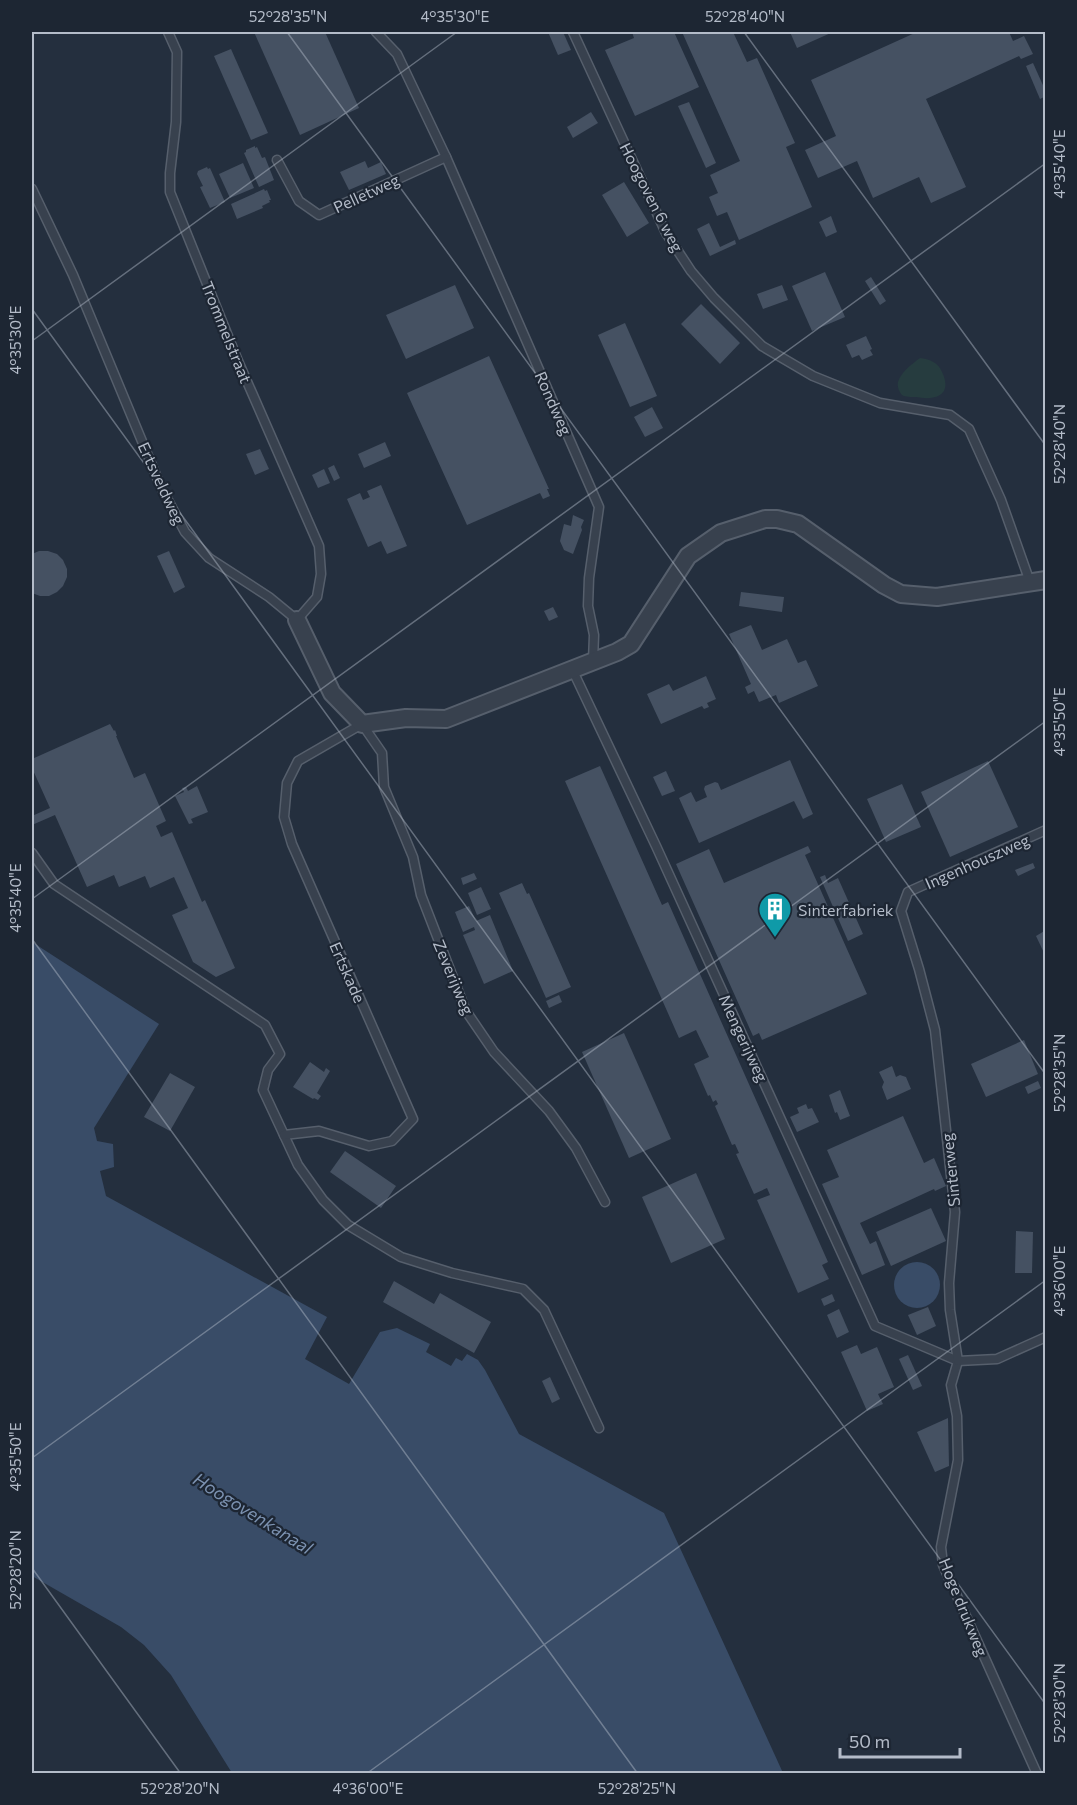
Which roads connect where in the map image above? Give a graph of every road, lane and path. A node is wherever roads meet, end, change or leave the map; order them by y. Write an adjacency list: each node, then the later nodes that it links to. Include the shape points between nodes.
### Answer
1 (168, 32): 8 (lane, Trommelstraat, via 177,52 170,192 319,546 321,574 317,597)
2 (376, 32): 4 (lane, Rondweg, via 398,54)
3 (573, 32): 7 (lane, Hoogoven 6 weg, via 666,233 691,271 762,346 813,376 880,403 950,415 969,429)
4 (446, 157): 5 (lane, Pelletweg, via 319,215 299,201); 9 (lane, Rondweg, via 599,507 589,578)
5 (277, 160)
6 (32, 189): 8 (lane, Ertsveldweg, via 73,275 161,487 185,532 209,558)
7 (1038, 581): 9 (street, via 937,597 901,594 798,524 765,519 721,533 688,556 631,644)
8 (297, 620): 11 (street, Ertsveldweg, via 332,693)
9 (593, 661): 10 (street)
10 (572, 669): 11 (street, via 446,719); 18 (lane, Mengerijweg, via 875,1326)
11 (362, 723): 15 (lane, Ertskade, via 298,760 287,783 284,817 292,844 413,1119 392,1141 369,1146 320,1131); 16 (lane, Zeverijweg, via 382,753 384,788 413,857 421,895 466,1011 494,1052 549,1111 576,1148)
12 (1046, 830): 14 (lane, Ingenhouszweg)
13 (32, 853): 15 (lane, via 54,884 265,1025 280,1054 268,1070 263,1090)
14 (908, 892): 18 (lane, Sinterweg, via 901,911 935,1030 955,1212 949,1283)
15 (284, 1136): 19 (lane, via 298,1165 323,1200 348,1225 401,1257 523,1289 544,1310)
16 (605, 1202)
17 (1046, 1337): 18 (lane, via 997,1359)
18 (958, 1361): 20 (lane, Hoge drukweg, via 951,1385 957,1416 958,1460 941,1547 943,1565)
19 (599, 1428)
20 (1037, 1773)

